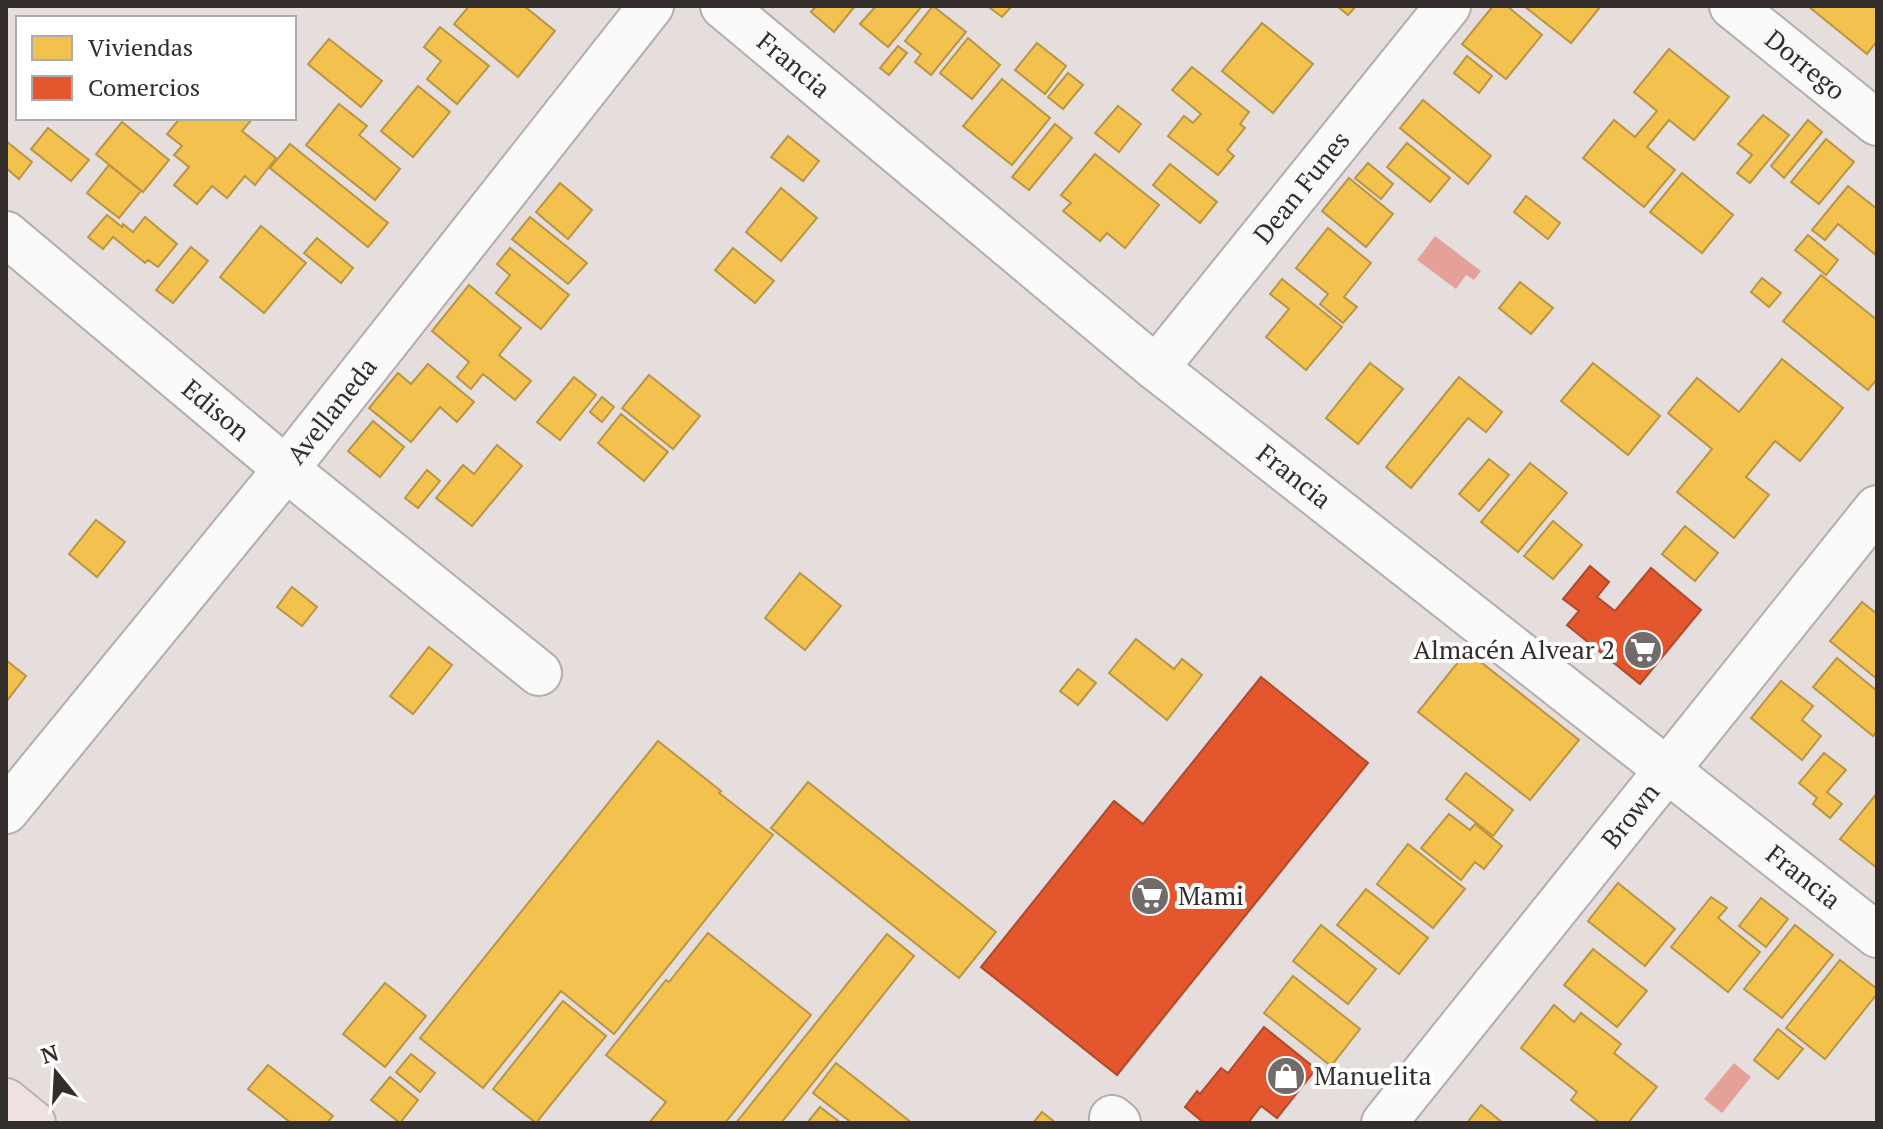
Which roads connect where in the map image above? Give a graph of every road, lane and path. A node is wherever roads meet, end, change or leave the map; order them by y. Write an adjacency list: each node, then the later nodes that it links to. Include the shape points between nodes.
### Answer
1 (651, 6): 8 (street, Avellaneda)
2 (723, 6): 7 (street, Francia)
3 (1448, 6): 7 (street, Dean Funes)
4 (1732, 6): 5 (street, Dorrego)
5 (1877, 123)
6 (6, 234): 8 (street, Edison)
7 (1156, 368): 11 (street, Francia)
8 (286, 469): 10 (street, Edison); 12 (street, Avellaneda)
9 (1877, 508): 11 (street, Brown)
10 (539, 673)
11 (1666, 769): 13 (street, Francia); 16 (street, Brown)
12 (6, 811)
13 (1877, 935)
14 (6, 1101): 15 (highway)
15 (33, 1123)
16 (1384, 1123)

